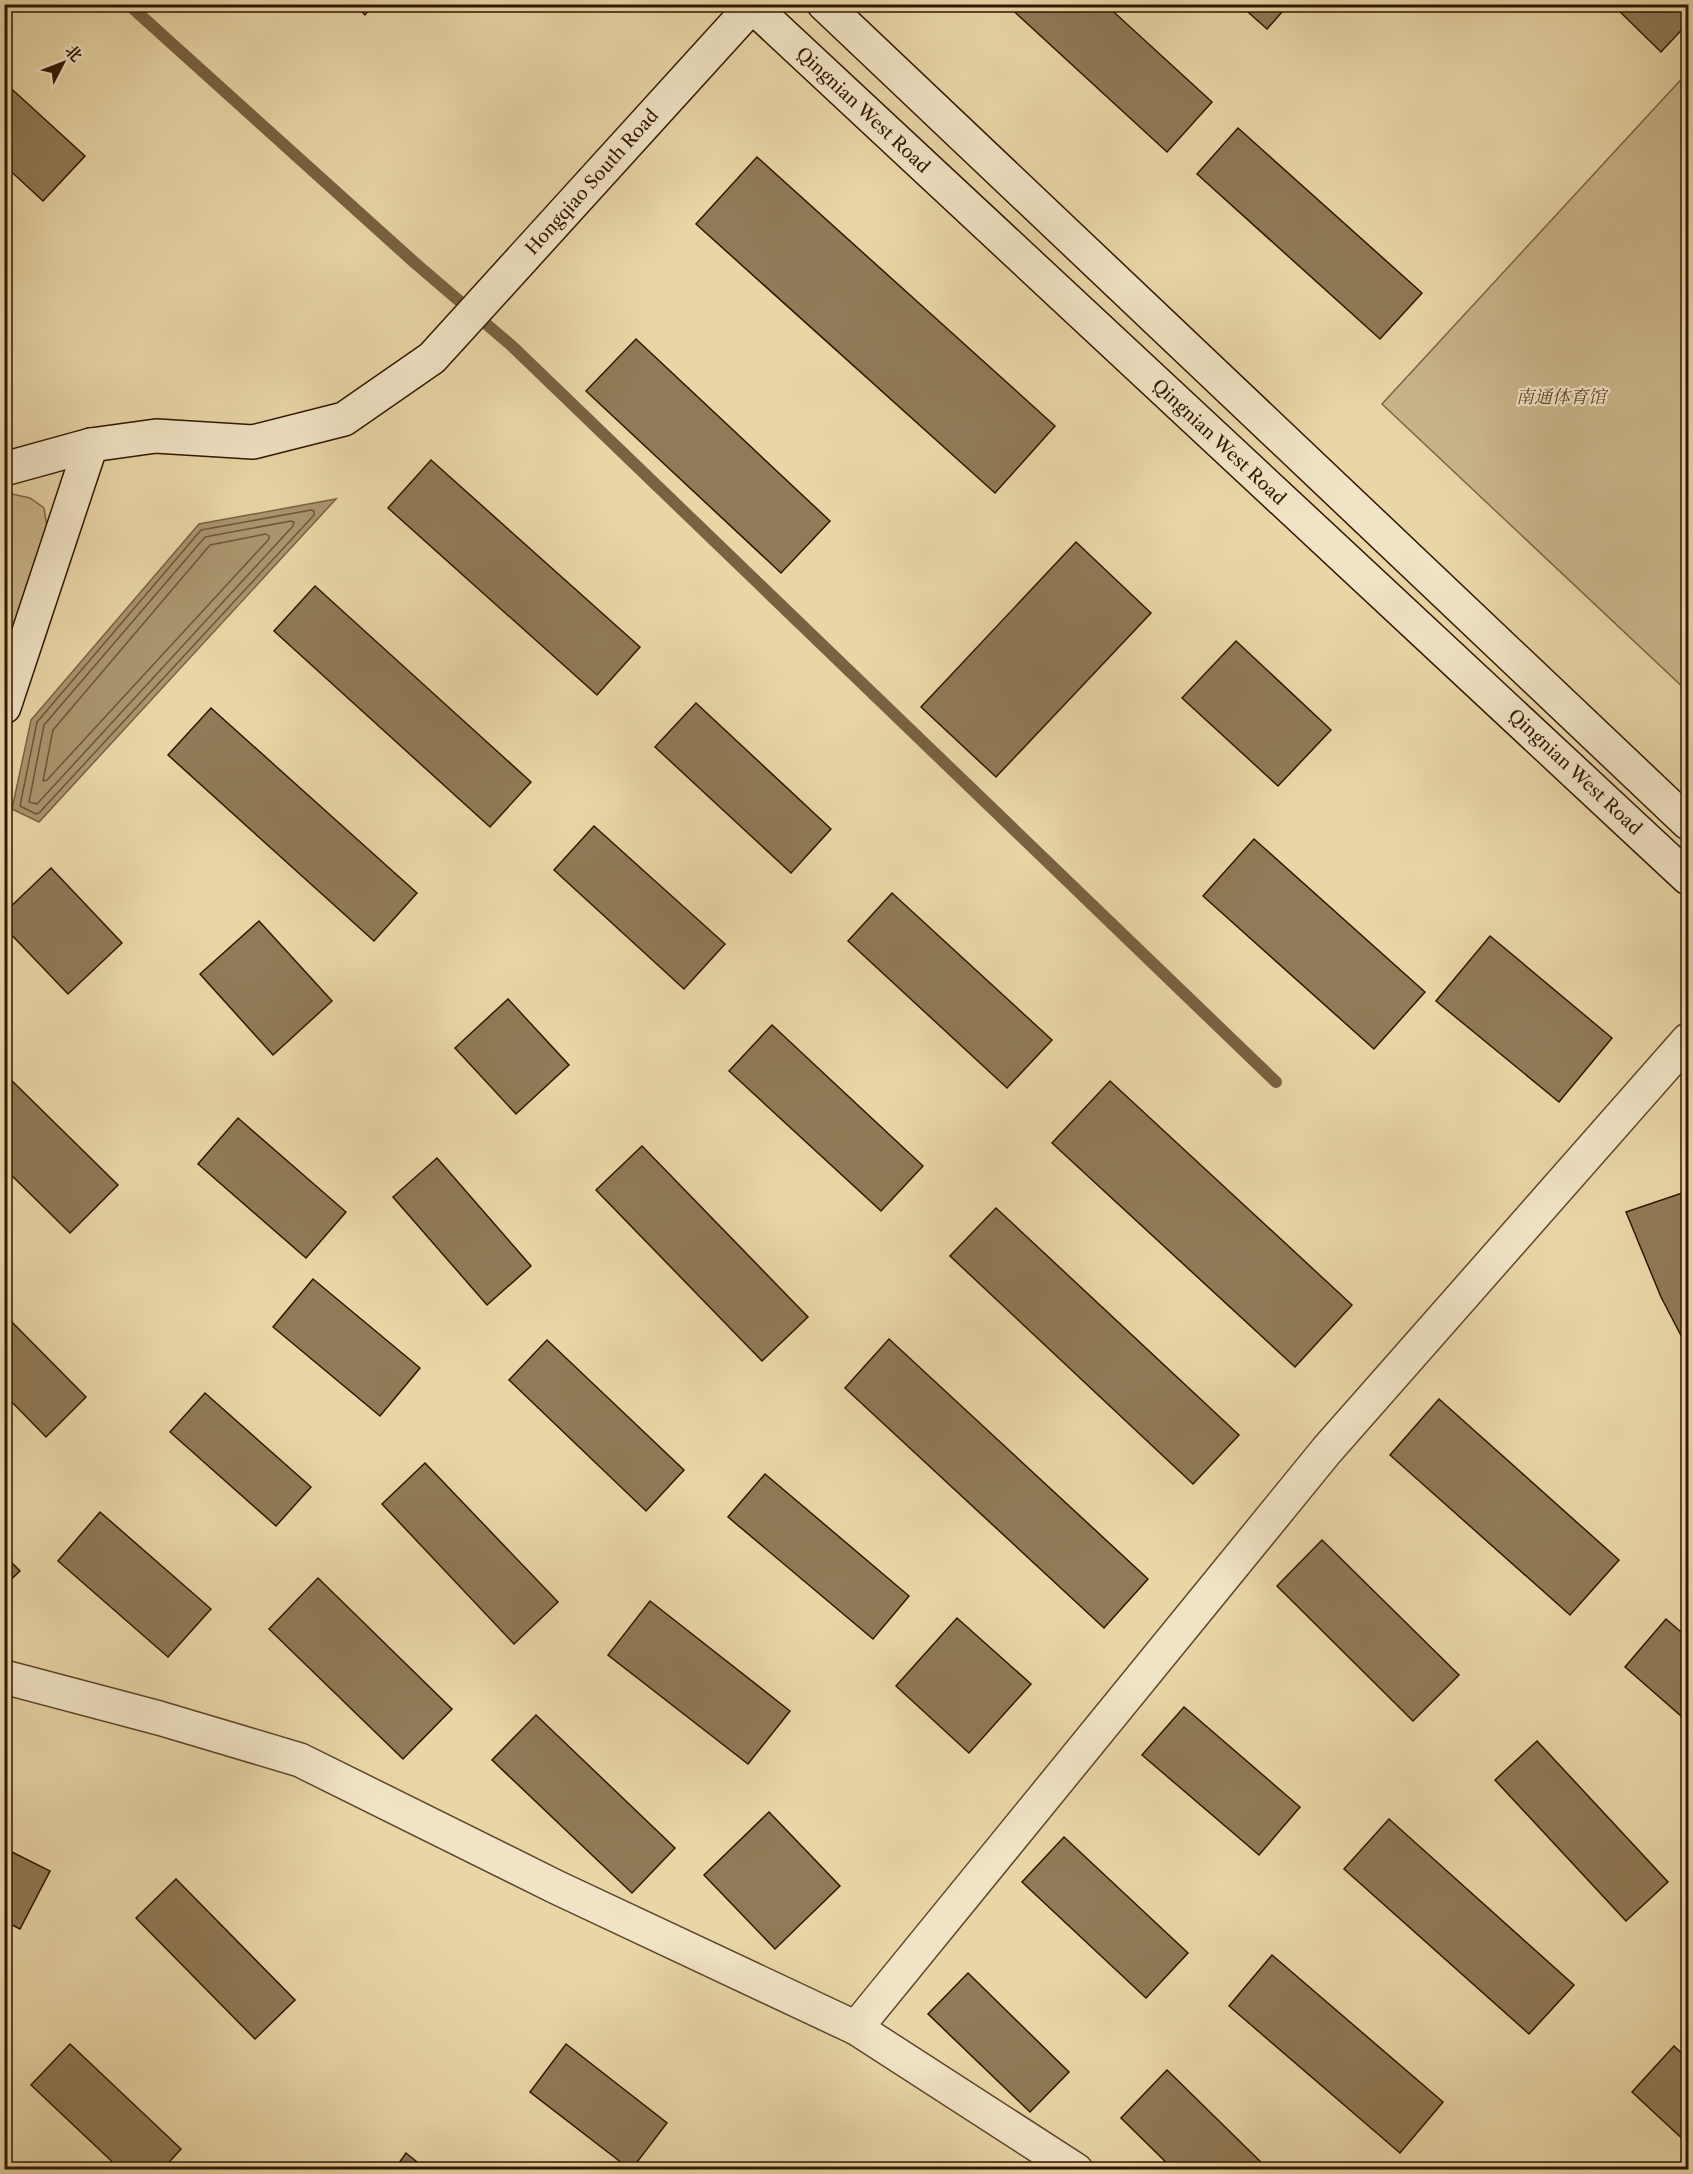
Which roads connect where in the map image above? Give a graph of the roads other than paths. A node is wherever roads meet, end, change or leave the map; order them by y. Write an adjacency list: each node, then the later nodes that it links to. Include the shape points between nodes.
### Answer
1 (824, 4): 6 (street)
2 (753, 5): 3 (street, Hongqiao South Road, via 432,358 344,419 253,442 156,436); 7 (street, Qingnian West Road)
3 (91, 445): 4 (street, Hongqiao South Road); 5 (street)
4 (4, 469)
5 (4, 707)
6 (1689, 823)
7 (1689, 878)
8 (1689, 1040): 10 (street, via 1327,1450)
9 (4, 1677): 10 (street, via 300,1760 556,1887)
10 (856, 2028): 11 (street)
11 (1076, 2169)

